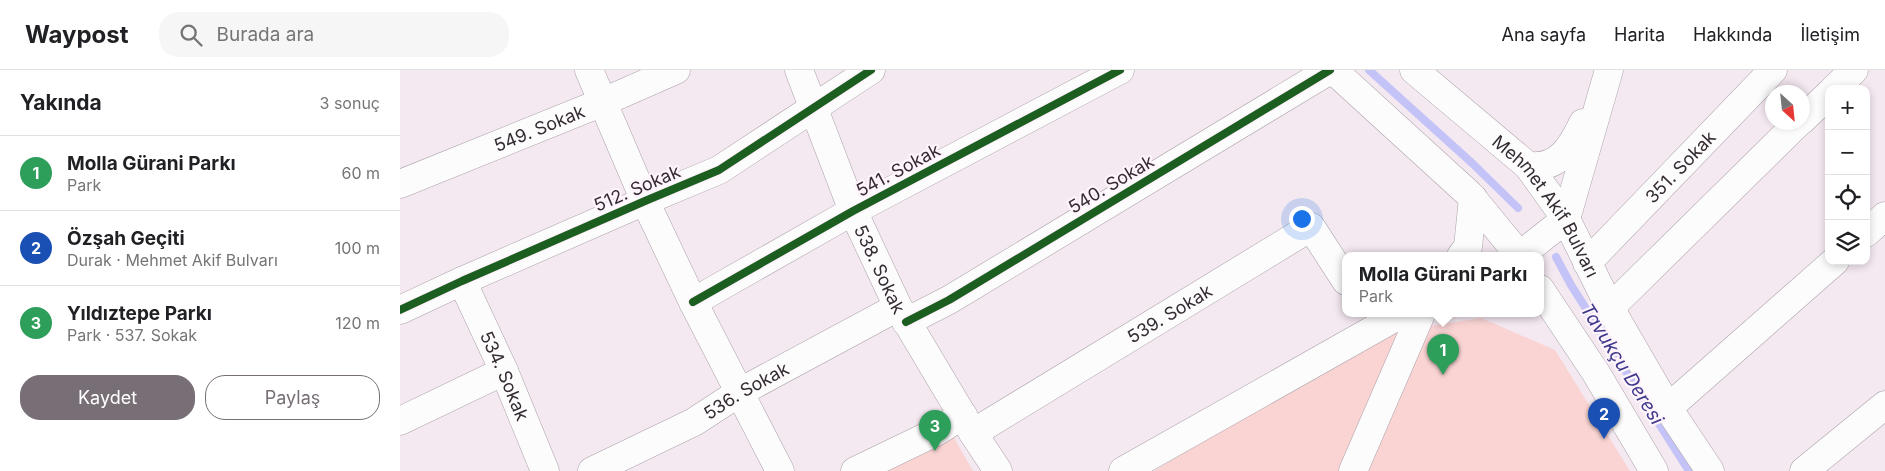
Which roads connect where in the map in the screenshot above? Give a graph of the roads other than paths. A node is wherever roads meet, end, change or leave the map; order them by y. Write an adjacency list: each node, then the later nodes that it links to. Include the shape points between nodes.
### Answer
1 (589, 70): 13 (street)
2 (676, 70): 13 (street, 549. Sokak)
3 (799, 70): 14 (street, 538. Sokak)
4 (871, 70): 14 (street, 512. Sokak)
5 (1120, 70): 21 (street, 541. Sokak)
6 (1331, 70): 19 (street); 36 (street, 540. Sokak, via 949,300)
7 (1414, 70): 17 (street, Mehmet Akif Bulvarı)
8 (1609, 70): 17 (street, via 1564,156 1540,167); 23 (street)
9 (1773, 70): 28 (street, 351. Sokak)
10 (1854, 70): 11 (street)
11 (1838, 85)
12 (1825, 98): 15 (street)
13 (603, 102): 18 (street, 549. Sokak); 20 (street)
14 (812, 107): 20 (street, 512. Sokak, via 719,170); 21 (street, 538. Sokak)
15 (1810, 112)
16 (1792, 130): 34 (street)
17 (1528, 166): 23 (street, Mehmet Akif Bulvarı)
18 (400, 184)
19 (1473, 198): 25 (street, via 1468,247); 26 (street)
20 (644, 200): 31 (street, 512. Sokak); 33 (street)
21 (853, 211): 33 (street, 541. Sokak); 36 (street, 538. Sokak)
22 (1885, 216): 24 (street)
23 (1566, 219): 27 (street); 28 (street, Mehmet Akif Bulvarı)
24 (1870, 229)
25 (1464, 252)
26 (1517, 252)
27 (1525, 252)
28 (1587, 263): 34 (street, Mehmet Akif Bulvarı)
29 (1830, 265): 45 (street)
30 (1342, 275): 47 (street, 539. Sokak, via 1311,227)
31 (462, 281): 35 (street, 512. Sokak); 42 (street, 534. Sokak)
32 (1544, 295): 41 (street)
33 (693, 302): 43 (street)
34 (1610, 308): 45 (street, Mehmet Akif Bulvarı)
35 (400, 310)
36 (902, 315): 43 (street, 536. Sokak); 47 (street, 538. Sokak)
37 (1544, 316): 41 (street)
38 (1388, 317): 40 (street)
39 (1421, 317): 54 (street)
40 (1371, 321): 53 (street)
41 (1563, 325): 55 (street, via 1596,373)
42 (504, 371): 46 (street); 48 (street, 534. Sokak)
43 (740, 392): 49 (street, 536. Sokak, via 694,422); 50 (street)
44 (1885, 405): 57 (street)
45 (1668, 408): 56 (street, Mehmet Akif Bulvarı)
46 (400, 421)
47 (968, 424): 51 (street, via 936,432); 52 (street, 538. Sokak)
48 (546, 471)
49 (592, 471)
50 (780, 471)
51 (855, 471)
52 (998, 471)
53 (1123, 471)
54 (1352, 471)
55 (1654, 471)
56 (1710, 471)
57 (1804, 471)

